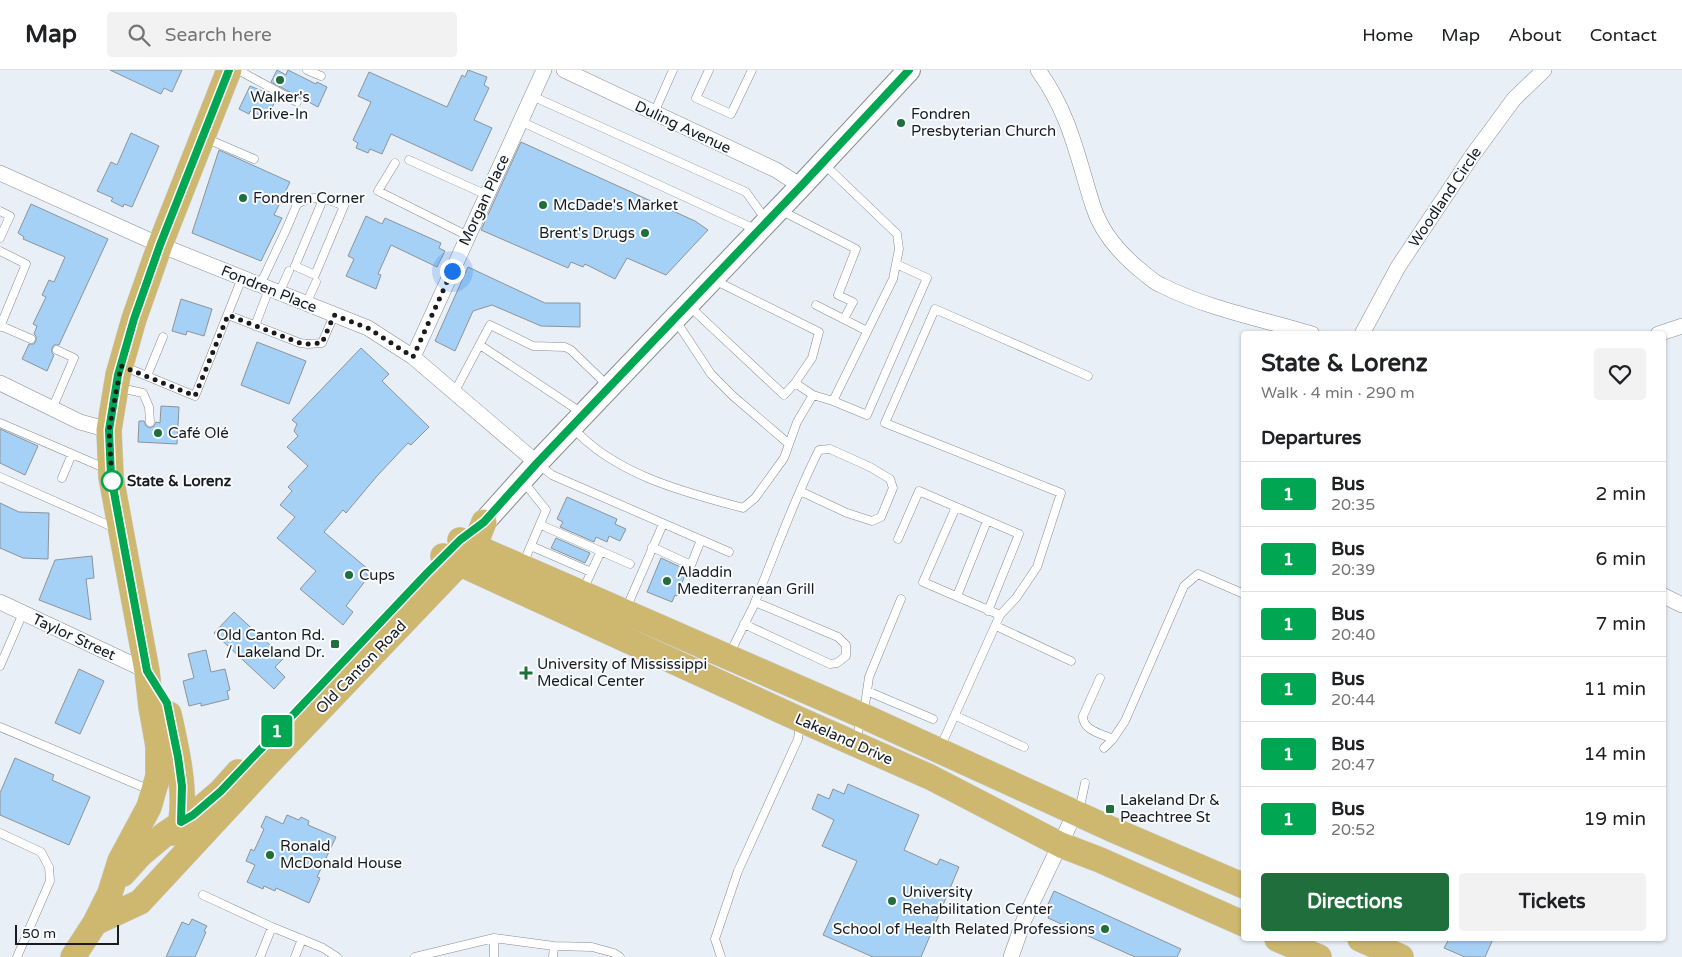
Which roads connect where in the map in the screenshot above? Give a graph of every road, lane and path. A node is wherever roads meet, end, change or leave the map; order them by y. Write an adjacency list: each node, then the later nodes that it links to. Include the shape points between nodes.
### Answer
1 (229, 70): 17 (main road)
2 (238, 70): 14 (lane)
3 (307, 70): 12 (lane)
4 (544, 70): 13 (street, Morgan Place)
5 (564, 70): 15 (street, Duling Avenue)
6 (673, 70): 15 (lane)
7 (709, 70): 8 (lane, via 696,98 731,114)
8 (752, 70)
9 (909, 70): 21 (street, Old Canton Road)
10 (1038, 70): 48 (street, via 1052,89 1071,129 1094,209 1110,241 1128,261 1159,285 1202,302)
11 (1544, 70): 49 (street, Woodland Circle, via 1514,99 1472,156 1398,267)
12 (321, 76)
13 (532, 96): 16 (street, Morgan Place); 27 (lane, via 746,192)
14 (297, 102)
15 (654, 113): 23 (street, Duling Avenue, via 781,173)
16 (520, 121): 24 (street, Morgan Place); 27 (lane)
17 (203, 137): 18 (lane); 30 (main road)
18 (254, 159)
19 (409, 160): 24 (lane)
20 (395, 163): 28 (lane, via 378,191)
21 (823, 163): 23 (street, Old Canton Road); 32 (lane, via 897,234)
22 (0, 173): 30 (street, Fondren Place)
23 (801, 186): 27 (street, Old Canton Road)
24 (486, 195): 28 (street, Morgan Place)
25 (324, 197): 25 (lane, via 295,266 315,275 344,206); 37 (lane, via 308,198 297,204)
26 (0, 212): 29 (lane, via 10,216)
27 (768, 221): 35 (street, Old Canton Road); 43 (lane, via 856,250 838,295 853,302)
28 (468, 236): 55 (street, Morgan Place)
29 (0, 238)
30 (160, 245): 34 (street, Fondren Place); 58 (main road)
31 (0, 251): 44 (lane, via 26,264)
32 (896, 264): 47 (lane, via 893,279); 64 (lane, via 927,278 867,415)
33 (289, 271): 37 (lane)
34 (242, 278): 37 (street, Fondren Place); 41 (lane)
35 (712, 279): 40 (street, Old Canton Road); 59 (lane, via 819,332 812,358)
36 (316, 282): 38 (lane)
37 (269, 289): 38 (street, Fondren Place); 45 (lane)
38 (306, 304): 42 (street, Fondren Place)
39 (816, 305): 43 (lane)
40 (681, 312): 59 (lane, via 784,395); 61 (street, Old Canton Road); 70 (lane, via 712,374)
41 (228, 315): 45 (lane); 56 (lane, via 195,396)
42 (334, 315): 45 (lane, via 322,343 300,343); 55 (street, Fondren Place, via 368,328)
43 (844, 319): 47 (lane)
44 (0, 326): 52 (lane)
45 (255, 326)
46 (1682, 326): 50 (street)
47 (868, 331): 64 (lane)
48 (1302, 331)
49 (1364, 331)
50 (1666, 331)
51 (163, 337): 56 (lane)
52 (31, 339)
53 (480, 345): 61 (lane, via 490,326 533,346 565,347); 62 (lane); 66 (lane)
54 (57, 350): 65 (lane, via 74,358)
55 (413, 357): 62 (street, Fondren Place)
56 (147, 376): 58 (lane)
57 (1088, 376): 103 (lane, via 935,309 885,423 1061,493 1037,567)
58 (118, 377): 67 (lane, via 143,393 149,407); 69 (main road)
59 (795, 383): 63 (lane)
60 (0, 384): 65 (street)
61 (610, 387): 66 (street, Old Canton Road)
62 (454, 393): 72 (street, Fondren Place)
63 (813, 395): 64 (lane); 70 (lane)
64 (833, 401)
65 (52, 409): 69 (street, via 80,422)
66 (577, 420): 70 (lane, via 590,446 630,469 683,492 743,508 755,498 784,458); 72 (street, Old Canton Road)
67 (150, 422)
68 (0, 423): 71 (lane)
69 (109, 430): 73 (main road)
70 (789, 444)
71 (72, 454): 73 (lane); 75 (lane)
72 (537, 463): 76 (street, Old Canton Road); 81 (lane, via 552,475)
73 (111, 471): 83 (main road)
74 (0, 477): 83 (lane)
75 (62, 478)
76 (522, 480): 80 (street, Old Canton Road); 82 (lane, via 546,510)
77 (800, 491): 77 (lane, via 819,450 830,449 890,479 893,488 881,517 872,521); 98 (lane)
78 (956, 507): 79 (lane); 84 (lane, via 919,491); 94 (lane, via 924,582)
79 (988, 521): 94 (lane); 100 (lane, via 1019,534)
80 (484, 522): 88 (main road, Old Canton Road)
81 (663, 524): 85 (lane); 86 (lane)
82 (541, 525): 87 (lane); 90 (lane)
83 (121, 531): 109 (main road)
84 (898, 539)
85 (701, 540): 86 (lane, via 691,564); 89 (lane)
86 (652, 548): 102 (lane)
87 (601, 551): 91 (lane); 92 (lane)
88 (459, 552): 90 (main road, Lakeland Drive); 115 (main road, Lakeland Drive); 125 (main road, Old Canton Road, via 221,791); 131 (main road, Old Canton Road, via 140,902)
89 (729, 552)
90 (526, 557): 92 (main road, Lakeland Drive); 92 (lane, via 554,554 572,562)
91 (630, 564)
92 (586, 583): 102 (main road, Lakeland Drive)
93 (1241, 593): 117 (lane, via 1198,574 1184,586 1125,721)
94 (957, 596): 100 (lane)
95 (1666, 597): 99 (street)
96 (901, 599): 111 (lane, via 873,664)
97 (0, 602): 101 (street, Taylor Street)
98 (755, 602): 104 (lane); 104 (lane, via 838,637 846,645 846,656 830,664)
99 (1682, 605)
100 (988, 611): 103 (lane)
101 (24, 613): 108 (lane); 109 (street, Taylor Street)
102 (625, 613): 106 (main road, Lakeland Drive)
103 (1000, 615): 105 (lane)
104 (744, 624): 106 (lane)
105 (996, 626): 107 (lane); 113 (lane)
106 (728, 657): 112 (main road, Lakeland Drive)
107 (1071, 661)
108 (0, 666)
109 (147, 671): 123 (main road, via 158,746 158,776); 125 (main road, via 167,703 182,786)
110 (1100, 678): 117 (lane, via 1083,720 1087,727)
111 (867, 691): 112 (lane); 114 (lane)
112 (862, 715): 118 (lane); 121 (main road, Lakeland Drive)
113 (956, 716): 119 (lane); 121 (lane)
114 (933, 719)
115 (801, 720): 118 (main road, Lakeland Drive); 149 (lane, via 798,739 738,870 715,939)
116 (0, 727): 123 (lane)
117 (1113, 739): 120 (lane)
118 (855, 743): 127 (main road, Lakeland Drive, via 930,777)
119 (1024, 747)
120 (1104, 748)
121 (939, 750): 124 (main road, Lakeland Drive)
122 (1085, 783): 124 (lane)
123 (154, 792): 129 (main road, via 120,861)
124 (1075, 813): 127 (street); 128 (main road, Lakeland Drive)
125 (181, 822): 129 (main road, Old Canton Road, via 140,855); 131 (main road, via 132,893)
126 (0, 833): 140 (lane, via 41,852 49,867 50,881)
127 (1061, 845): 132 (main road, Lakeland Drive); 150 (street, via 1024,920)
128 (1241, 883)
129 (110, 893): 131 (main road)
130 (203, 895): 133 (lane)
131 (96, 923): 141 (main road)
132 (1241, 923)
133 (272, 927): 135 (lane); 142 (lane)
134 (494, 938): 138 (lane); 145 (lane); 146 (lane)
135 (302, 940): 143 (lane); 144 (lane)
136 (1282, 941): 139 (main road)
137 (1372, 941): 151 (main road)
138 (554, 946): 147 (lane); 148 (lane, via 592,947)
139 (1310, 951)
140 (17, 957)
141 (73, 957)
142 (260, 957)
143 (295, 957)
144 (337, 957)
145 (415, 957)
146 (494, 957)
147 (553, 957)
148 (620, 957)
149 (722, 957)
150 (1011, 957)
151 (1401, 957)

